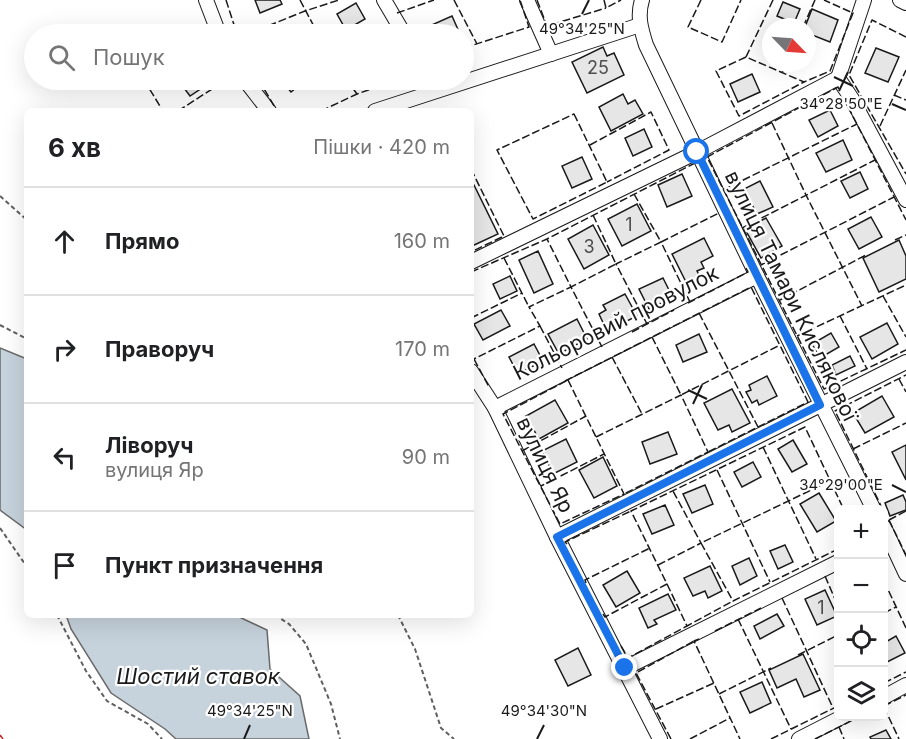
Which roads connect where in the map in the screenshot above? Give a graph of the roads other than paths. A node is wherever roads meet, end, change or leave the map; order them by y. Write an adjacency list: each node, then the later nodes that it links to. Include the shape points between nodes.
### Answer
1 (207, 0): 8 (street)
2 (384, 0): 9 (street)
3 (527, 0): 11 (street)
4 (642, 0): 10 (street, вулиця Тамари Кислякової, via 638,11)
5 (864, 0): 13 (street)
6 (900, 0): 7 (street)
7 (906, 3)
8 (215, 24)
9 (398, 24)
10 (640, 25): 11 (street); 18 (street, вулиця Тамари Кислякової)
11 (551, 54): 12 (street)
12 (474, 75)
13 (838, 78): 18 (street); 19 (street)
14 (253, 90): 16 (street)
15 (426, 90): 17 (street)
16 (268, 108)
17 (382, 108)
18 (697, 152): 20 (street); 21 (street, вулиця Тамари Кислякової)
19 (906, 200)
20 (474, 261)
21 (757, 276): 24 (street, вулиця Тамари Кислякової); 25 (street, Кольоровий провулок)
22 (906, 362): 24 (street)
23 (474, 376): 25 (street, вулиця Яр)
24 (820, 405): 26 (street, вулиця Тамари Кислякової); 27 (street)
25 (495, 408): 27 (street, вулиця Яр)
26 (871, 505)
27 (557, 537): 31 (street, вулиця Яр)
28 (888, 540): 30 (street)
29 (834, 564): 31 (street)
30 (906, 574)
31 (625, 668): 35 (street, вулиця Яр)
32 (906, 685): 33 (street)
33 (888, 695)
34 (836, 721): 36 (street)
35 (660, 739)
36 (799, 739)

